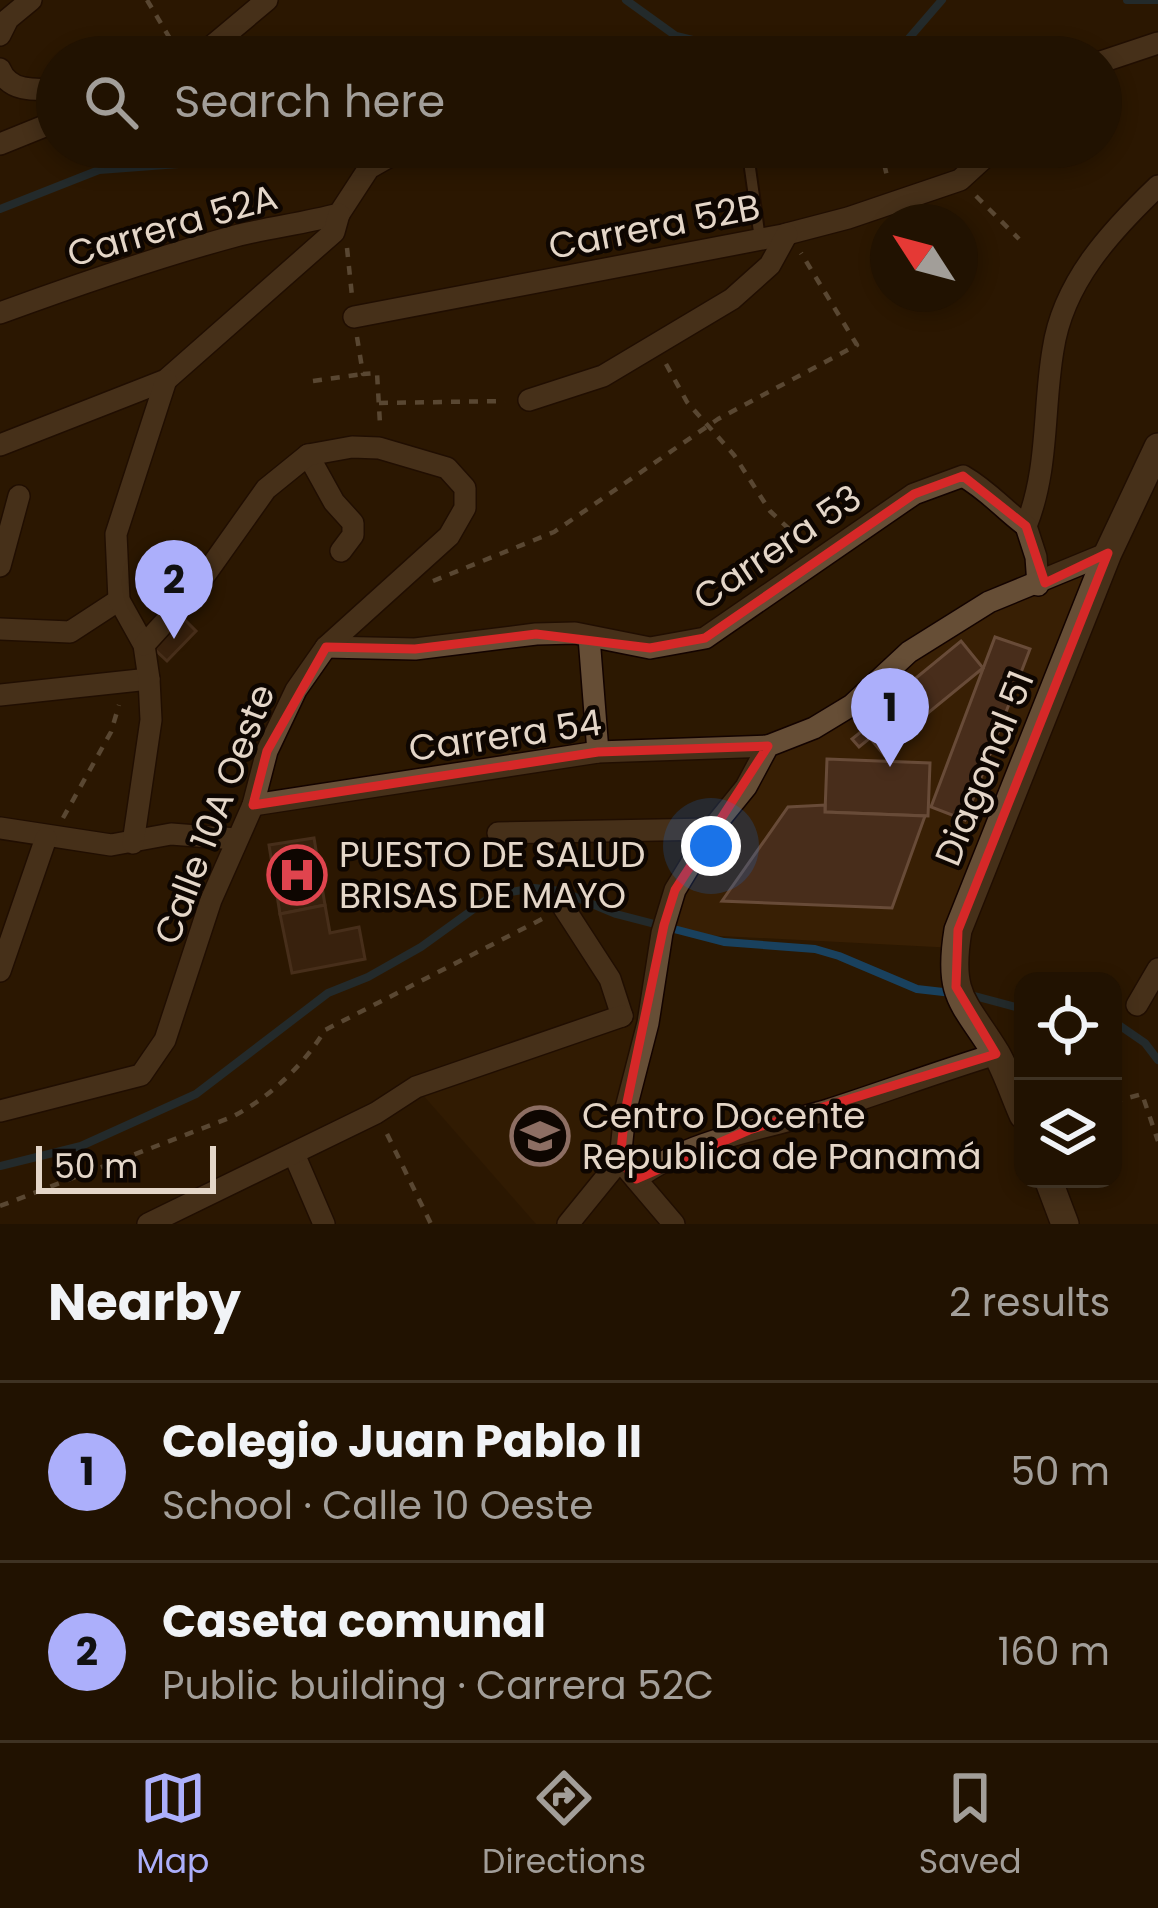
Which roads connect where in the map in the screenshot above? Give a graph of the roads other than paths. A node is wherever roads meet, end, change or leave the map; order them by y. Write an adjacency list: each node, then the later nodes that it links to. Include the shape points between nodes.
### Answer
1 (267, 0): 4 (street)
2 (26, 4): 3 (street)
3 (0, 35)
4 (224, 36)
5 (1158, 43): 6 (street)
6 (1122, 55)
7 (0, 69): 8 (street, via 19,88)
8 (36, 88)
9 (36, 130): 10 (street)
10 (0, 145)
11 (369, 168): 15 (street)
12 (750, 168): 17 (lane)
13 (973, 168): 16 (street, Carrera 52B, via 960,180)
14 (1158, 186): 26 (street, via 1078,277 1053,345 1038,496)
15 (339, 214): 18 (street, Carrera 52A, via 124,267); 20 (street, via 334,232)
16 (787, 234): 17 (street, Carrera 52B); 21 (street, via 770,265 732,298 603,376)
17 (760, 239): 19 (street, Carrera 52B)
18 (0, 314)
19 (354, 317)
20 (166, 380): 22 (street); 31 (street, via 116,534)
21 (529, 400)
22 (0, 445)
23 (308, 454): 27 (street, via 353,523); 34 (street, via 266,489); 35 (street, Calle 10A Oeste, via 379,448 447,468 464,488 465,508 449,536)
24 (1155, 463): 28 (street, Diagonal 51)
25 (19, 496): 29 (street)
26 (1026, 526): 30 (street); 33 (street, Carrera 53, via 963,476 914,494 705,638 650,648)
27 (341, 551)
28 (1108, 554): 30 (street); 53 (street, Diagonal 51, via 958,930 952,971 961,1002)
29 (0, 566)
30 (1038, 585): 38 (street, via 989,602 909,652 851,704)
31 (118, 600): 32 (street, via 70,632); 34 (street)
32 (0, 628)
33 (590, 637): 35 (street, Carrera 53); 39 (street)
34 (144, 645): 36 (street)
35 (326, 647): 40 (street, Calle 10A Oeste, via 267,751)
36 (149, 679): 37 (street); 46 (street, via 152,720)
37 (0, 694)
38 (768, 746): 39 (street, Carrera 54); 42 (street)
39 (598, 752): 40 (street, Carrera 54)
40 (253, 806): 45 (street, Calle 10A Oeste)
41 (0, 828): 44 (street)
42 (712, 829): 43 (street); 52 (street, via 675,890)
43 (498, 833)
44 (49, 838): 46 (street); 49 (street)
45 (236, 839): 46 (street, via 171,834); 55 (street, Calle 10A Oeste, via 165,1040 141,1075)
46 (133, 843)
47 (564, 908): 51 (street, via 610,979)
48 (1158, 969): 50 (street)
49 (0, 971)
50 (1137, 1005)
51 (622, 1016): 52 (street); 56 (street, via 416,1087)
52 (648, 1023): 57 (street)
53 (996, 1054): 54 (street, Diagonal 51); 58 (street, via 749,1130 657,1163)
54 (1014, 1095)
55 (0, 1112)
56 (294, 1154): 60 (street); 61 (street)
57 (620, 1160): 58 (street); 62 (street)
58 (636, 1179): 63 (street)
59 (1051, 1188): 64 (street)
60 (148, 1224)
61 (324, 1224)
62 (568, 1224)
63 (674, 1224)
64 (1065, 1224)

